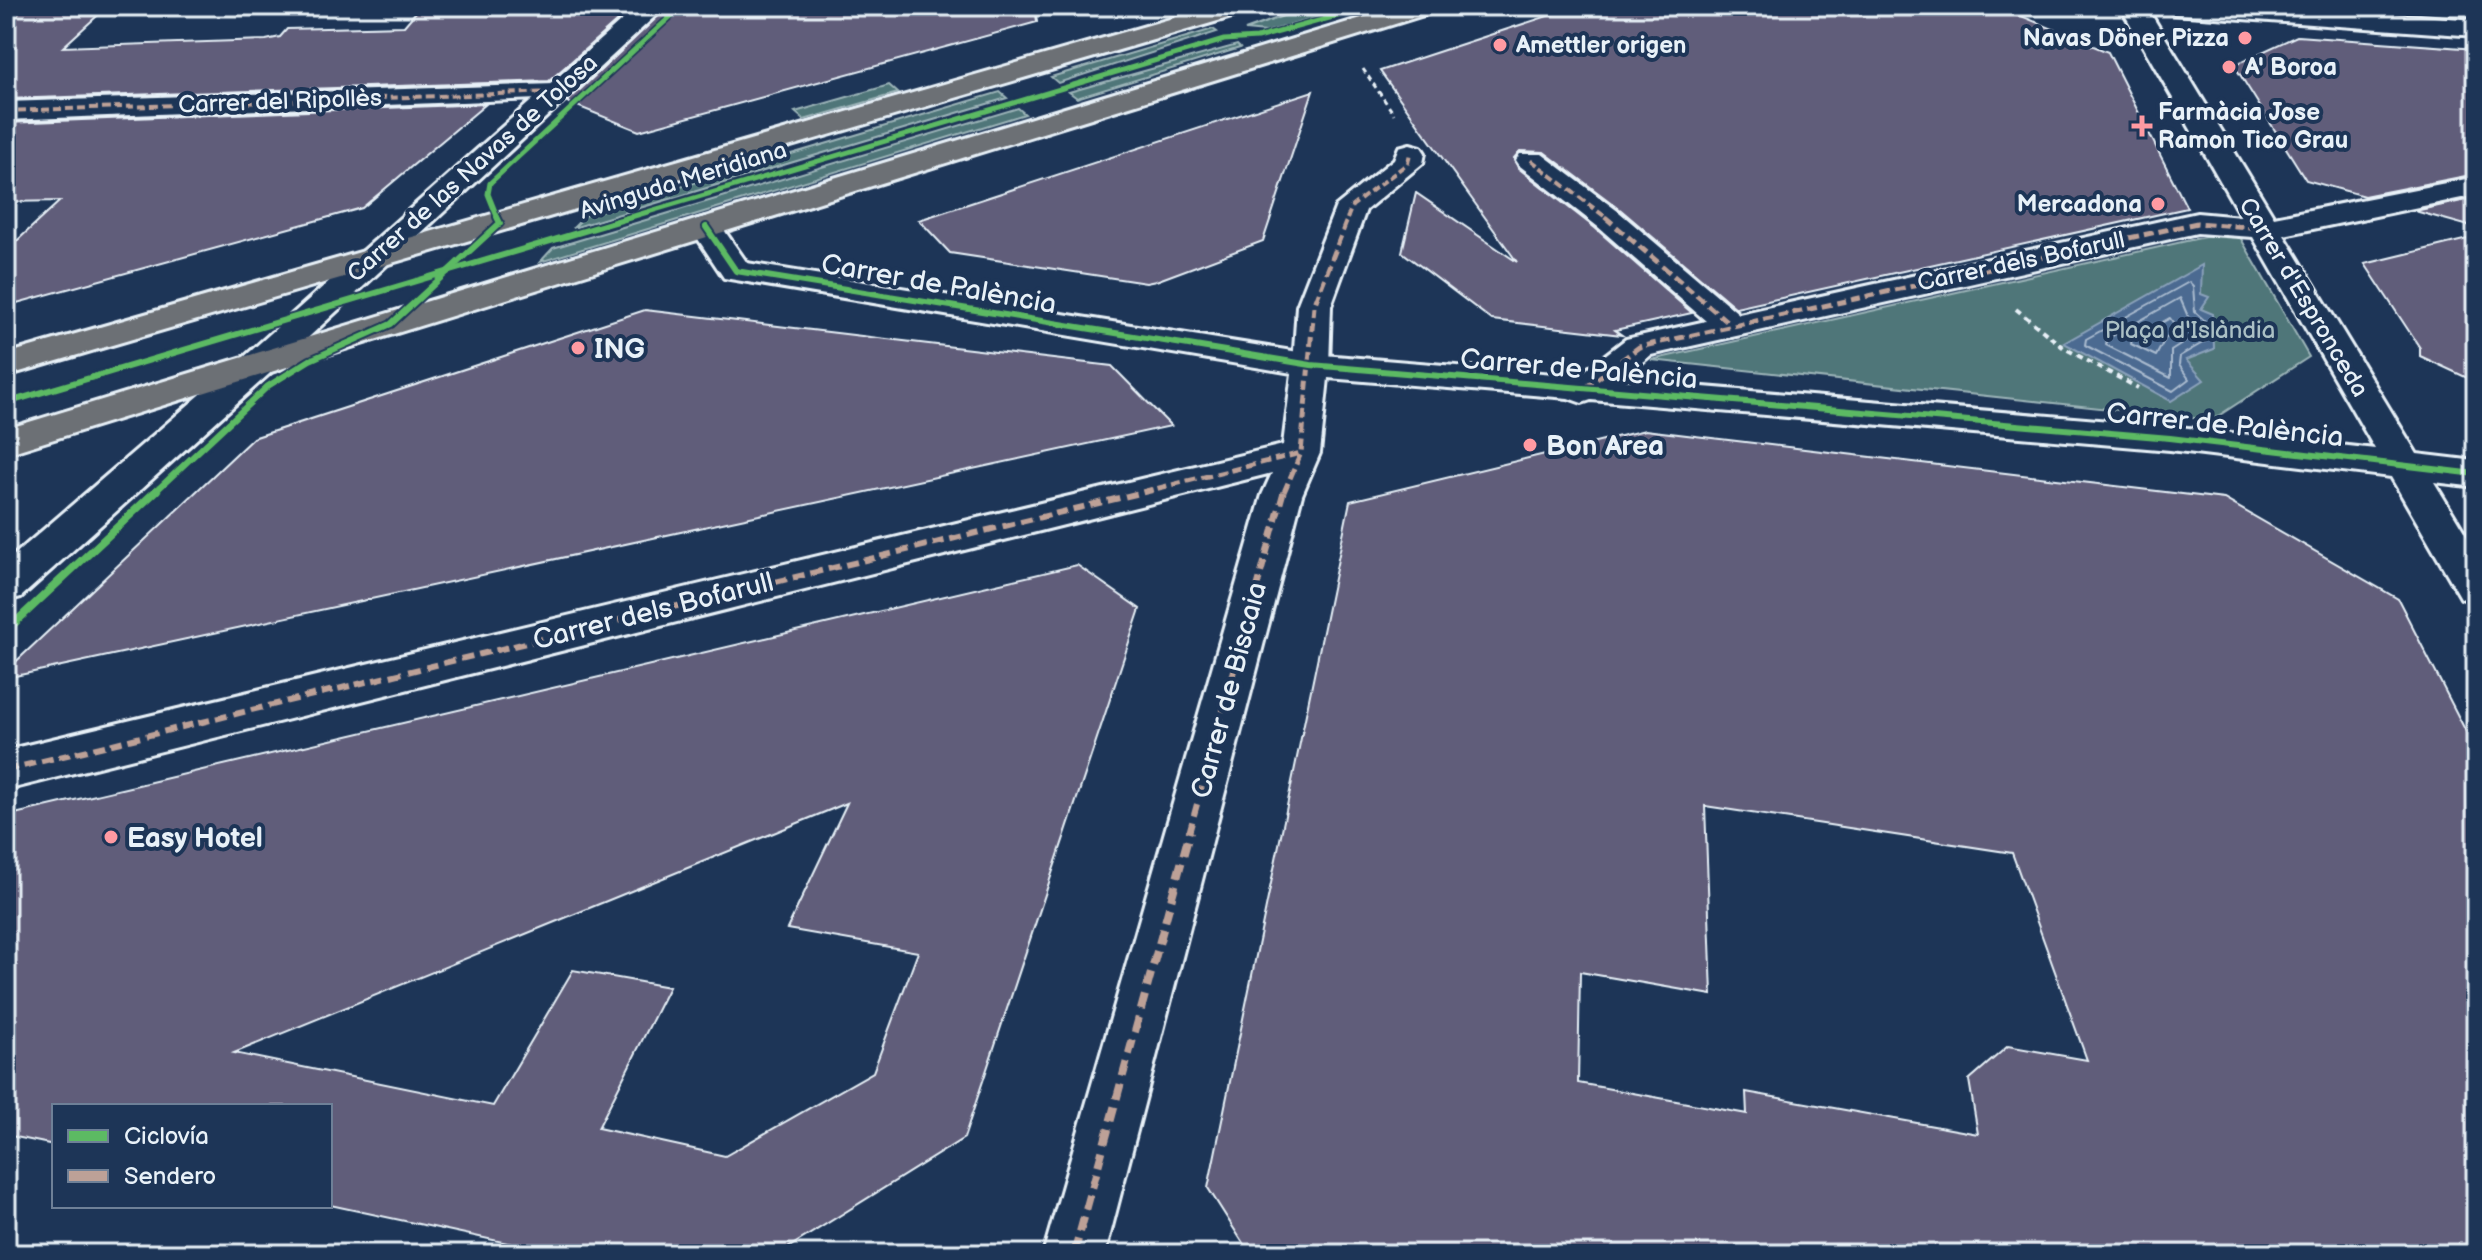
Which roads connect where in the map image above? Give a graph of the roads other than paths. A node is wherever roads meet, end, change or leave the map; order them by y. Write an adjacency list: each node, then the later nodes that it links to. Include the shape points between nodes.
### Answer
1 (653, 6): 7 (street, Carrer de las Navas de Tolosa)
2 (1243, 6): 14 (main road, Avinguda Meridiana)
3 (1428, 6): 12 (main road, Avinguda Meridiana)
4 (2133, 6): 13 (street, Carrer d'Espronceda)
5 (2174, 6): 6 (street)
6 (2476, 28)
7 (555, 92): 8 (street, Carrer del Ripollès); 14 (street, Carrer de las Navas de Tolosa)
8 (6, 111)
9 (1410, 153): 17 (street, Carrer de Biscaia, via 1408,163 1352,206 1314,306)
10 (1531, 160): 15 (street)
11 (2476, 186): 13 (street, Carrer dels Bofarull)
12 (706, 227): 17 (street, Carrer de Palència, via 736,271); 18 (main road, Avinguda Meridiana)
13 (2264, 228): 15 (street, Carrer dels Bofarull, via 2197,223); 22 (street, Carrer d'Espronceda)
14 (370, 260): 16 (main road, Avinguda Meridiana); 18 (street, Carrer de las Navas de Tolosa)
15 (1730, 324): 19 (street, Carrer dels Bofarull, via 1639,347)
16 (6, 365)
17 (1311, 365): 19 (street, Carrer de Palència); 21 (street, Carrer de Biscaia)
18 (256, 366): 20 (main road, Avinguda Meridiana); 24 (street, Carrer de las Navas de Tolosa)
19 (1582, 391): 22 (street, Carrer de Palència, via 2170,438)
20 (6, 442)
21 (1301, 453): 26 (street, Carrer dels Bofarull); 27 (street, Carrer de Biscaia, via 1282,495)
22 (2404, 466): 23 (street, Carrer de Palència); 25 (street, Carrer d'Espronceda)
23 (2476, 474)
24 (6, 586)
25 (2476, 587)
26 (6, 770)
27 (1074, 1254)

